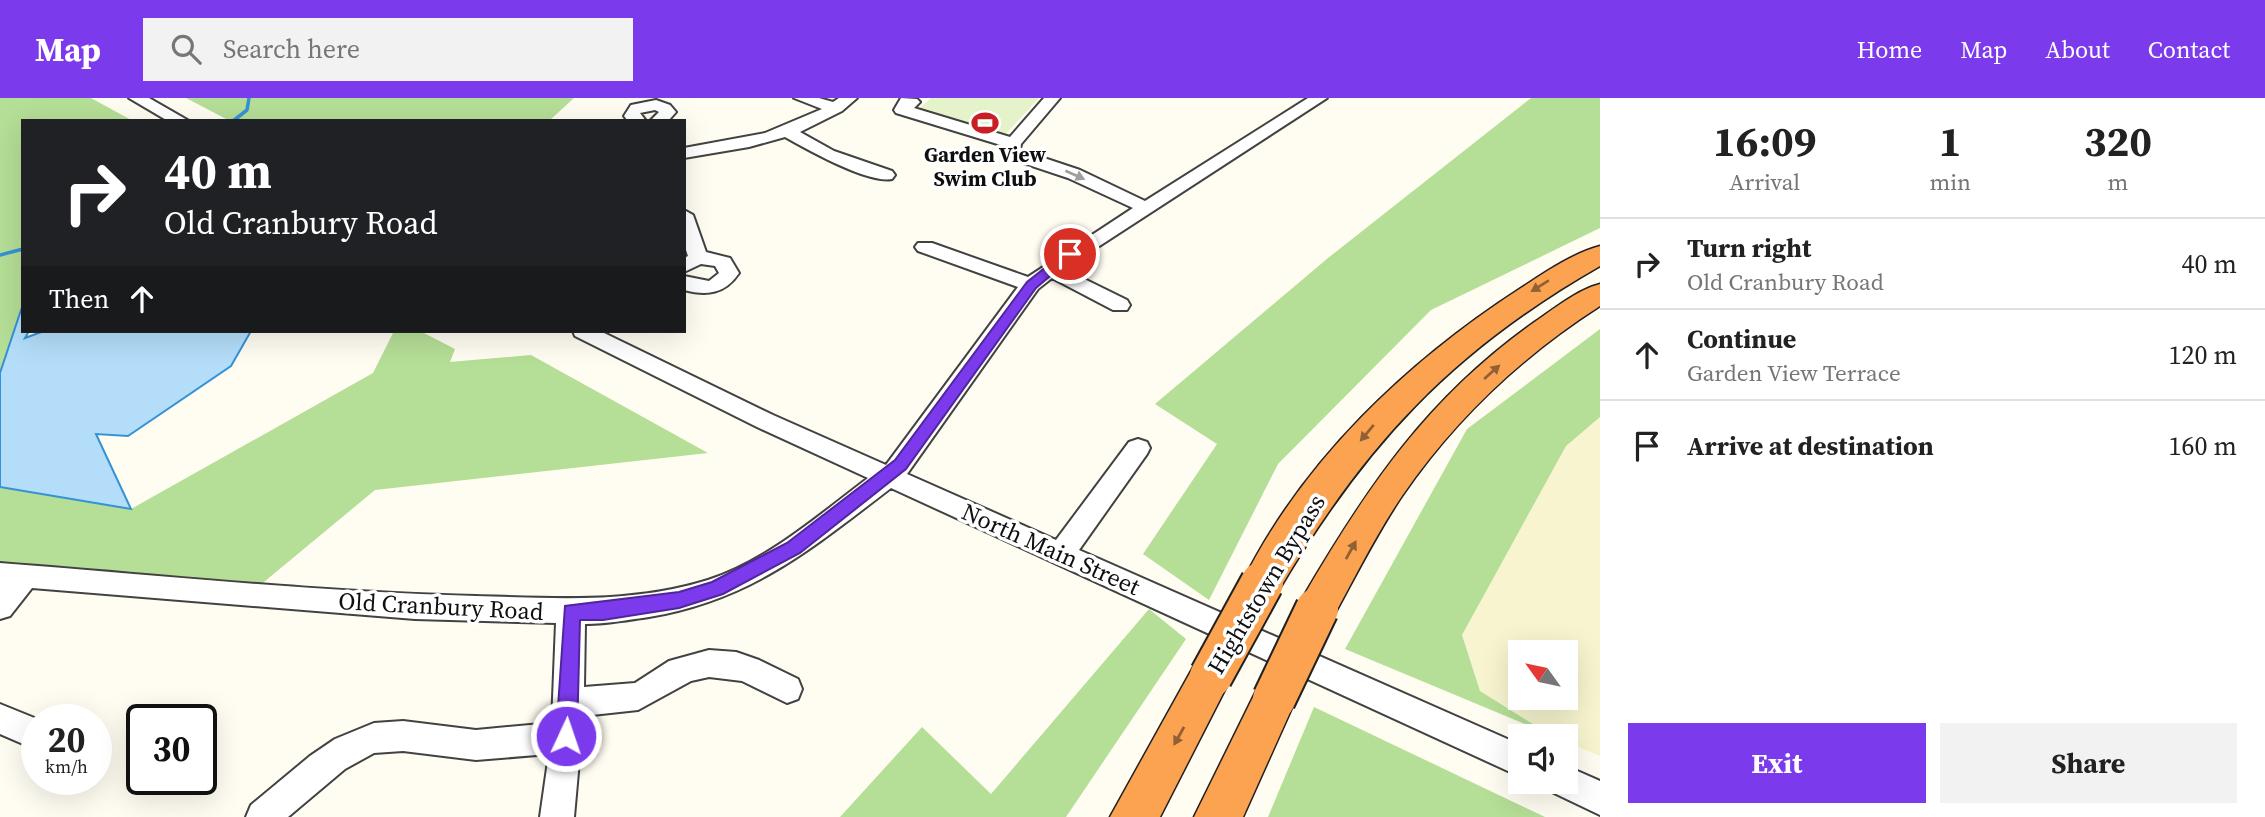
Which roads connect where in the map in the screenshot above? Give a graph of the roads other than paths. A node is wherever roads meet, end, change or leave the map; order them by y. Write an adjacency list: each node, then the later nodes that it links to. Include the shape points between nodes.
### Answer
1 (137, 98): 7 (street)
2 (802, 98): 5 (street)
3 (1052, 98): 11 (street)
4 (1319, 98): 14 (street, Old Cranbury Road)
5 (843, 103): 10 (street)
6 (901, 106): 11 (street)
7 (177, 119)
8 (636, 119): 9 (street, via 633,111 651,104 668,111)
9 (662, 119)
10 (785, 130): 12 (street, via 733,146); 13 (street, via 828,155)
11 (1012, 148): 14 (street, one-way to 14)
12 (686, 153)
13 (886, 175)
14 (1144, 207): 19 (street, Old Cranbury Road)
15 (686, 227): 18 (street)
16 (925, 247): 21 (street)
17 (1600, 254): 41 (highway, Hightstown Bypass, one-way to 41, bridge, via 1503,310 1423,375 1343,461 1262,583)
18 (692, 262): 20 (street, via 723,262 727,276 705,288)
19 (1050, 269): 21 (street, Old Cranbury Road); 23 (street)
20 (686, 283)
21 (1031, 285): 26 (street, Old Cranbury Road)
22 (1600, 293): 42 (highway, one-way to 22, bridge, via 1317,609 1368,519 1439,425 1513,353)
23 (1120, 305)
24 (587, 333): 26 (street, North Main Street)
25 (1138, 448): 27 (street)
26 (888, 477): 27 (street, North Main Street); 30 (street, Old Cranbury Road, via 793,548 717,589 648,606)
27 (1061, 554): 36 (street, North Main Street)
28 (13, 575): 29 (street); 30 (street, Old Cranbury Road, via 415,607)
29 (0, 607)
30 (571, 612): 32 (street)
31 (787, 689): 32 (street, via 740,665 718,662 680,671 622,701)
32 (568, 702): 35 (street)
33 (0, 719): 34 (street)
34 (21, 728)
35 (566, 736): 39 (street, via 473,745 384,736 341,753); 40 (street)
36 (1508, 755)
37 (1578, 788): 38 (street)
38 (1600, 798)
39 (262, 817)
40 (557, 817)
41 (1134, 817)
42 (1218, 817)

